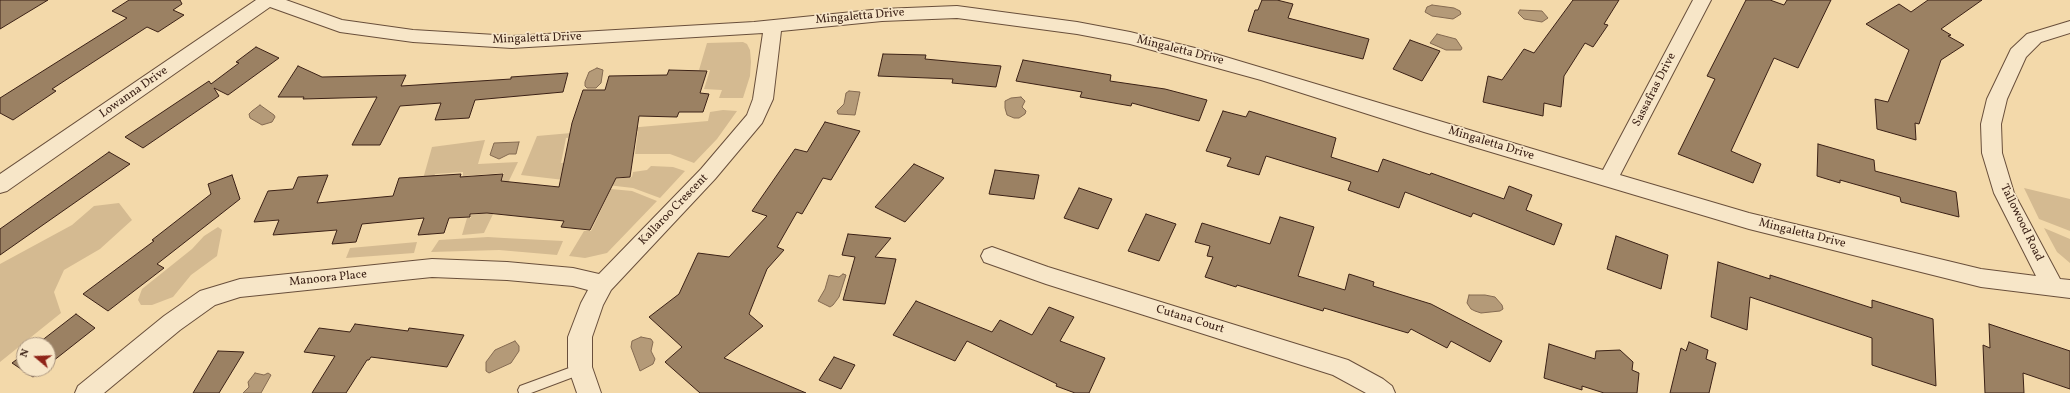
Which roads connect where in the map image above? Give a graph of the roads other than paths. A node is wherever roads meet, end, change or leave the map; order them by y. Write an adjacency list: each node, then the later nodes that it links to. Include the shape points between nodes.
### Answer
1 (268, 0): 4 (street, Mingaletta Drive, via 340,26 413,36 512,42); 7 (street, Lowanna Drive)
2 (1702, 0): 6 (street, Sassafras Drive)
3 (943, 6): 4 (street, Mingaletta Drive); 6 (street, Mingaletta Drive, via 957,12 1130,38 1199,55)
4 (773, 25): 9 (street, Kallaroo Crescent, via 764,99 755,118 708,174)
5 (2070, 27): 10 (street, Tallowood Road, via 2034,38 2018,54 1997,99 1991,124 1992,154 2004,193)
6 (1608, 179): 10 (street, Mingaletta Drive, via 1749,221 1981,278)
7 (0, 185)
8 (992, 256): 14 (street, Cutana Court, via 1340,367)
9 (602, 284): 11 (street, Kallaroo Crescent, via 592,303 580,338); 13 (street, Manoora Place, via 573,277 432,268 240,288 208,298 172,323)
10 (2061, 288)
11 (583, 385): 12 (lane)
12 (524, 390)
13 (87, 393)
14 (1383, 393)

